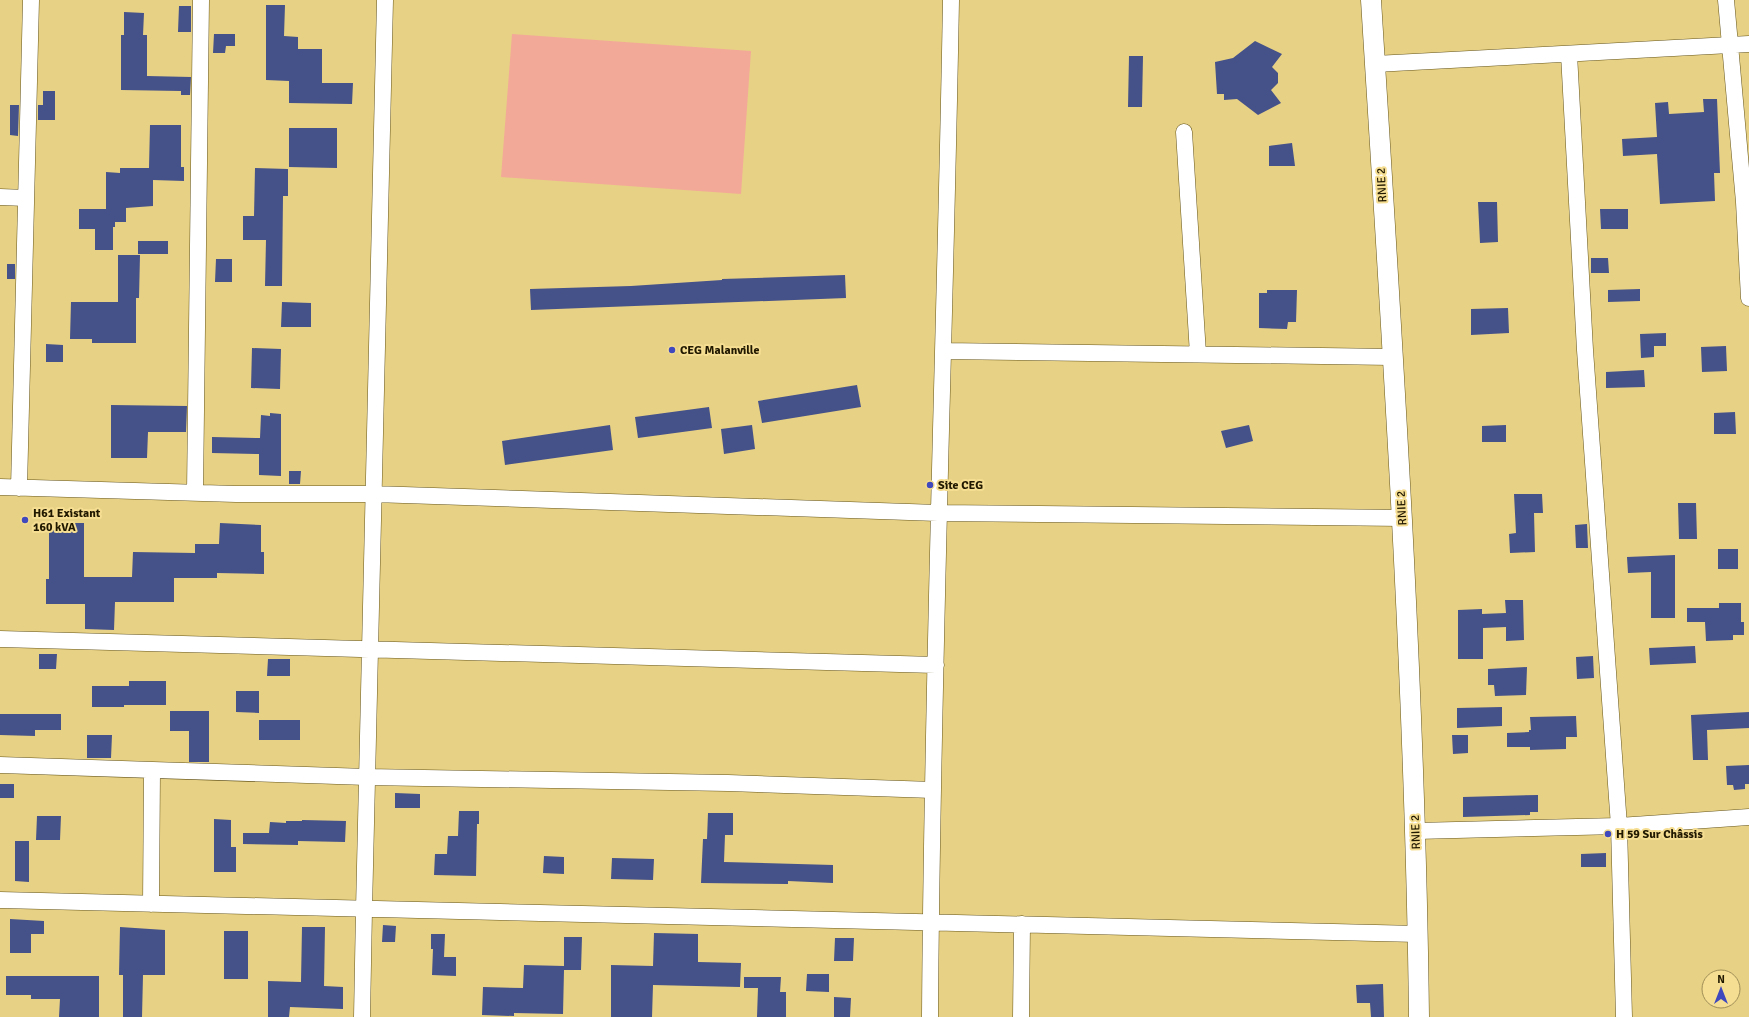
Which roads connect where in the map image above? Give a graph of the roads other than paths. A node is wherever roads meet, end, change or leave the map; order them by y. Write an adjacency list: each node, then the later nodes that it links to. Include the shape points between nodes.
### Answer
1 (31, 0): 13 (street)
2 (201, 0): 20 (street)
3 (385, 0): 21 (street)
4 (951, 0): 15 (street)
5 (1371, 0): 10 (main road, RNIE 2 / RNIE 2)
6 (1726, 0): 8 (street)
7 (1749, 44): 8 (street)
8 (1730, 45): 9 (street); 14 (street, via 1744,202)
9 (1569, 54): 10 (street); 32 (street, via 1585,350)
10 (1375, 64): 17 (main road, RNIE 2 / RNIE 2)
11 (1184, 132): 16 (street)
12 (0, 197): 13 (street)
13 (26, 198): 19 (street)
14 (1749, 298)
15 (944, 351): 16 (street); 22 (street)
16 (1198, 354): 17 (street)
17 (1392, 357): 23 (main road, RNIE 2 / RNIE 2)
18 (0, 487): 19 (street)
19 (19, 488): 20 (street)
20 (195, 492): 21 (street)
21 (374, 494): 22 (street); 25 (street)
22 (938, 512): 23 (street); 26 (street)
23 (1403, 518): 33 (main road, RNIE 2 / RNIE 2)
24 (0, 639): 25 (street)
25 (370, 649): 26 (street); 29 (street)
26 (936, 665): 30 (street)
27 (0, 765): 28 (street)
28 (152, 771): 29 (street); 35 (street)
29 (367, 777): 30 (street, via 728,783); 36 (street)
30 (933, 790): 37 (street)
31 (1749, 817): 32 (street)
32 (1620, 826): 33 (street); 44 (street)
33 (1416, 831): 39 (main road, RNIE 2 / RNIE 2)
34 (0, 900): 35 (street)
35 (151, 904): 36 (street)
36 (364, 910): 37 (street); 40 (street)
37 (931, 922): 38 (street); 41 (street)
38 (1022, 924): 39 (street); 42 (street)
39 (1418, 934): 43 (main road, RNIE 2 / RNIE 2)
40 (362, 1017)
41 (930, 1017)
42 (1021, 1017)
43 (1419, 1017)
44 (1624, 1017)

